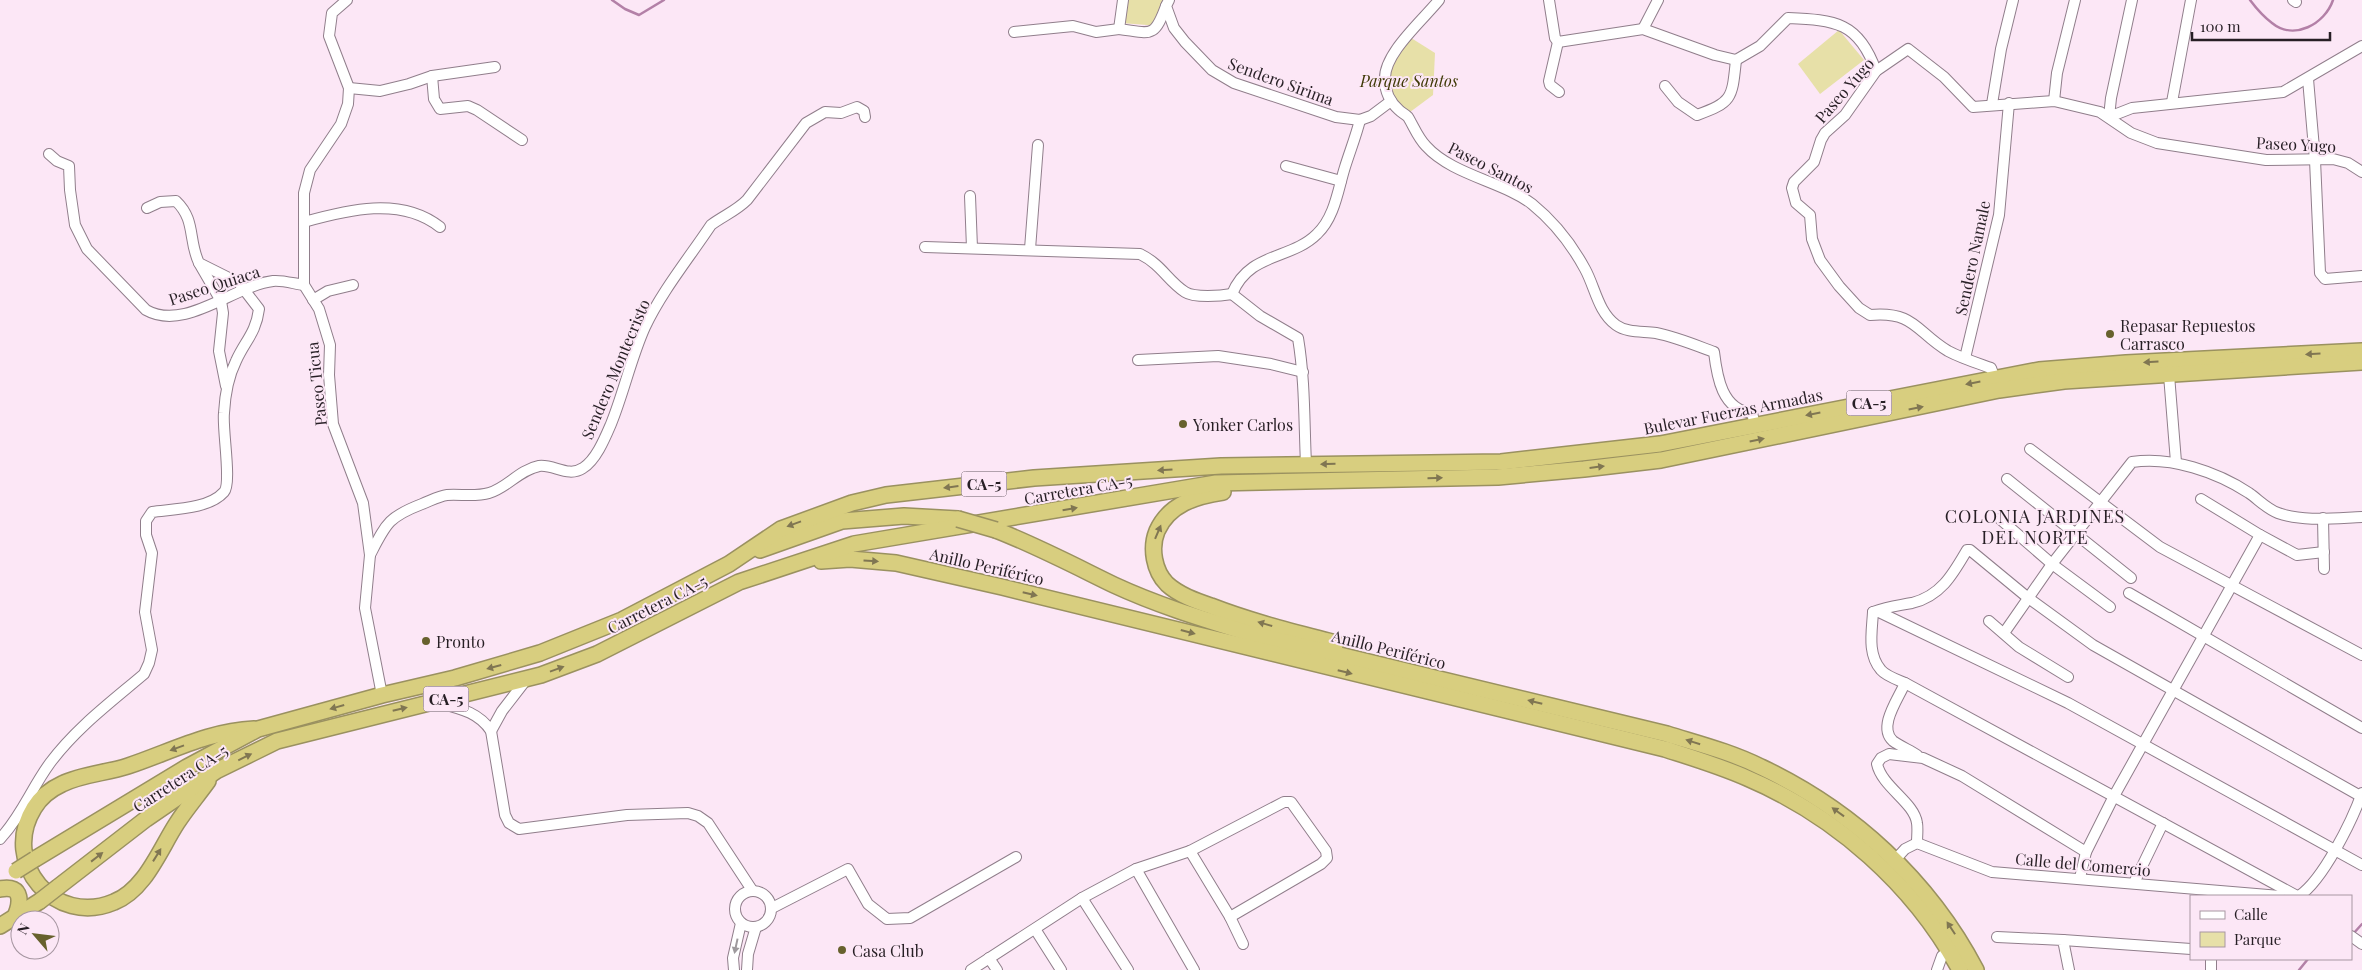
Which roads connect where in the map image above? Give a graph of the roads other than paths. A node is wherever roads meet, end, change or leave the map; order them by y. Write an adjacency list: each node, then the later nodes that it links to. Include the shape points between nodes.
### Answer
1 (347, 0): 22 (street, via 332,13 329,36)
2 (1123, 0): 11 (street)
3 (1439, 0): 24 (street, via 1389,61 1384,78)
4 (1548, 0): 14 (street)
5 (1658, 0): 12 (street)
6 (2013, 0): 28 (street)
7 (2075, 0): 25 (street, via 2057,73)
8 (2132, 0): 30 (street)
9 (2191, 0): 26 (street)
10 (1167, 3): 11 (street, via 1158,28 1152,32); 31 (street, Sendero Sirima, via 1174,28 1218,76 1328,115)
11 (1119, 29): 13 (street, via 1096,32 1074,26)
12 (1643, 29): 14 (street); 16 (street, via 1716,56)
13 (1014, 32)
14 (1558, 42): 23 (street, via 1549,81)
15 (2362, 46): 20 (street)
16 (1736, 60): 18 (street, via 1760,46 1788,18 1812,19 1837,24 1857,34 1871,55); 21 (street, via 1729,99 1721,106 1697,115 1678,102)
17 (495, 67): 19 (street)
18 (1876, 71): 28 (street, Paseo Yugo, via 1908,49 1944,77 1973,107); 55 (street, Paseo Yugo, via 1845,116 1821,140 1814,162 1794,182 1793,198 1810,215 1812,239 1820,260 1859,308 1870,315 1885,314 1913,321 1947,350)
19 (432, 76): 22 (street, via 380,91); 32 (street, via 434,99 440,109 468,106)
20 (2308, 79): 26 (street, via 2273,94); 35 (street)
21 (1664, 86)
22 (349, 88): 41 (street, via 341,124 310,170 304,193)
23 (1559, 92)
24 (1391, 101): 31 (street); 62 (street, Paseo Santos, via 1406,115 1426,146 1437,156 1530,203 1543,214 1585,268 1611,321 1626,329 1675,338 1714,352 1722,390 1735,408 1752,413)
25 (2054, 101): 27 (street, Paseo Yugo); 30 (street, Paseo Yugo)
26 (2172, 102): 30 (street, via 2132,108)
27 (2008, 103): 28 (street, Paseo Yugo); 55 (street, Sendero Namale, via 1999,215)
28 (1992, 104)
29 (865, 117): 77 (street, Sendero Montecristo, via 864,111 857,107 841,113 825,112 806,123 747,200 711,225 646,326 605,436 592,460 583,468 573,472 537,466 490,493 445,495 410,509 394,516 385,526)
30 (2109, 117): 35 (street, Paseo Yugo, via 2131,133 2156,143 2266,160)
31 (1360, 120): 38 (street)
32 (522, 140)
33 (1038, 145): 45 (street)
34 (49, 154): 53 (street, Paseo Quiaca, via 69,166 75,225 87,250 146,310 161,317)
35 (2315, 160): 37 (street, Paseo Yugo, via 2340,160); 47 (street, via 2322,278)
36 (1286, 166): 38 (street)
37 (2362, 172)
38 (1341, 181): 51 (street, via 1335,202 1317,234 1299,247 1258,263 1235,286)
39 (970, 196): 44 (street)
40 (147, 208): 46 (street, via 160,202 176,201 185,210)
41 (304, 222): 42 (street, via 369,207 408,212); 48 (street)
42 (440, 228)
43 (924, 247): 44 (street)
44 (972, 248): 45 (street)
45 (1030, 249): 51 (street, via 1140,254 1154,261 1186,293)
46 (199, 263): 50 (street); 53 (street)
47 (2362, 276)
48 (304, 285): 50 (street, Paseo Quiaca, via 275,281); 52 (street, Paseo Ticua)
49 (353, 285): 52 (street, via 328,291)
50 (244, 289): 53 (street, Paseo Quiaca); 61 (street, via 259,310 257,324 235,362)
51 (1232, 294): 58 (street, via 1260,316 1298,338)
52 (313, 300): 77 (street, Paseo Ticua, via 330,345 333,424 363,503)
53 (221, 301): 61 (street, via 220,351)
54 (2362, 351): 60 (highway, Bulevar Fuerzas Armadas / CA-5, one-way to 60, via 2126,363 2039,370)
55 (1965, 358): 60 (street, Paseo Yugo, via 1991,368)
56 (1138, 360): 58 (street, via 1218,356)
57 (2362, 362): 59 (highway, Bulevar Fuerzas Armadas / CA-5)
58 (1303, 372): 66 (street)
59 (2169, 376): 64 (street); 67 (highway, Bulevar Fuerzas Armadas / CA-5, one-way to 59, via 1498,477 1661,460 1999,390 2064,381)
60 (1995, 379): 62 (highway, Bulevar Fuerzas Armadas / CA-5, one-way to 62)
61 (227, 387): 108 (street, via 224,415 226,490 216,500 152,512 146,522 152,553 146,612 152,650 144,674 75,732 33,788 21,814)
62 (1755, 425): 65 (highway, Bulevar Fuerzas Armadas / CA-5, via 1660,444 1501,462)
63 (2030, 448): 70 (street)
64 (2176, 462): 70 (street, via 2132,462); 72 (street, via 2230,483 2278,513)
65 (1376, 463): 66 (highway, Carretera CA-5 / CA-5, one-way to 66)
66 (1306, 464): 79 (highway, Carretera CA-5 / CA-5, one-way to 79, via 1034,478 886,495 852,503 781,529)
67 (1386, 478): 78 (highway, Carretera CA-5 / CA-5, one-way to 67, via 854,544 1216,483); 97 (highway, one-way to 67, via 1408,663 1233,614 1180,594 1167,584 1159,571 1154,556 1158,530 1177,506 1191,499 1262,488)
68 (2007, 479): 74 (street)
69 (2201, 499): 75 (street)
70 (2100, 502): 74 (street); 83 (street, via 2160,547)
71 (2000, 518): 80 (street)
72 (2323, 518): 73 (street); 76 (street)
73 (2362, 518)
74 (2074, 534): 80 (street); 82 (street)
75 (2260, 535): 76 (street, via 2297,555); 83 (street)
76 (2324, 552): 81 (street)
77 (370, 555): 96 (street, Paseo Ticua, via 365,608)
78 (804, 562): 93 (highway, Carretera CA-5 / CA-5, one-way to 78, via 597,654 739,582); 140 (highway, Anillo Periférico, one-way to 140, via 850,560 905,565 1665,749 1710,763 1785,797 1854,843 1914,902)
79 (729, 564): 96 (highway, Carretera CA-5 / CA-5, one-way to 96, via 622,620 540,653); 97 (highway, Anillo Periférico, bridge, via 842,521 904,516 958,519 996,530 1116,586 1188,615 1248,633)
80 (2052, 564): 85 (street); 86 (street)
81 (2324, 569)
82 (2131, 578)
83 (2232, 585): 90 (street); 91 (street)
84 (2129, 593): 90 (street)
85 (2027, 597): 87 (street, via 1967,550 1951,578 1935,594); 89 (street); 95 (street, via 2093,645)
86 (2110, 607)
87 (1874, 612): 94 (street, via 1871,640 1874,658 1882,671); 102 (street, via 1982,660)
88 (1989, 621): 89 (street)
89 (2004, 633): 92 (street, via 2039,661)
90 (2202, 637): 95 (street); 99 (street)
91 (2362, 655)
92 (2068, 677)
93 (526, 680): 98 (highway, Carretera CA-5 / CA-5); 101 (street)
94 (1905, 683): 103 (street, via 1887,729 1894,742); 105 (street)
95 (2172, 691): 102 (street); 106 (street)
96 (382, 695): 100 (highway, Carretera CA-5 / CA-5, one-way to 100)
97 (1513, 697): 116 (highway, Anillo Periférico, one-way to 97, via 1835,810 1760,766 1667,734)
98 (435, 702): 101 (street, via 476,715); 104 (highway, Carretera CA-5 / CA-5, one-way to 98, via 277,741)
99 (2362, 728)
100 (258, 729): 109 (highway, one-way to 109, via 231,730 208,736 127,766 63,783 47,793 34,808); 120 (highway, Carretera CA-5 / CA-5, bridge, via 187,767)
101 (491, 731): 123 (street, via 504,815 518,829 627,816 688,813 708,824)
102 (2142, 744): 105 (street); 112 (street)
103 (1923, 758): 111 (street, via 1888,754 1877,764 1890,788 1908,806 1917,821); 114 (street, via 1962,776)
104 (216, 771): 109 (highway, one-way to 104, via 26,863 33,880 46,894 63,904 81,908 115,902 132,891 145,875 178,822); 131 (highway, Carretera CA-5 / CA-5, one-way to 104, bridge, via 146,819)
105 (2114, 796): 107 (street); 114 (street)
106 (2362, 796): 112 (street)
107 (2163, 823): 121 (street); 126 (street)
108 (8, 831): 109 (street); 110 (street)
109 (25, 833)
110 (0, 839)
111 (1916, 843): 116 (street); 119 (street, Calle del Comercio, via 1992,872)
112 (2335, 850): 117 (street); 127 (street, via 2307,891)
113 (1190, 851): 118 (street); 132 (street); 132 (street, via 1284,802 1291,802 1326,852 1327,858 1321,864)
114 (2086, 852): 119 (street)
115 (1016, 857): 129 (street, via 910,918 887,919 868,904 848,869)
116 (1895, 860): 151 (highway, Anillo Periférico, one-way to 116, via 1937,908)
117 (2362, 864)
118 (1136, 869): 128 (street); 148 (street)
119 (2080, 878): 121 (street, Calle del Comercio)
120 (0, 882)
121 (2134, 884): 124 (street, Calle del Comercio)
122 (0, 888): 130 (highway, via 14,890 20,898)
123 (752, 890): 129 (street, via 766,895); 133 (street, via 739,896 736,903 734,910)
124 (2217, 894): 125 (street, Calle del Comercio)
125 (2248, 895)
126 (2296, 895)
127 (2300, 895)
128 (1082, 898): 135 (street); 147 (street)
129 (772, 908): 134 (street, via 767,921)
130 (18, 910)
131 (26, 910)
132 (1230, 917): 138 (street)
133 (741, 923): 134 (street); 142 (street, one-way to 142, via 733,958)
134 (756, 927): 143 (street)
135 (1035, 929): 141 (street); 146 (street)
136 (1997, 937): 137 (street)
137 (2063, 940): 139 (street); 152 (street)
138 (1243, 944)
139 (2190, 949)
140 (1949, 951): 149 (street, via 1942,956); 150 (highway, Anillo Periférico)
141 (989, 958): 144 (street); 145 (street)
142 (734, 970)
143 (747, 970)
144 (971, 970)
145 (997, 970)
146 (1061, 970)
147 (1128, 970)
148 (1194, 970)
149 (1937, 970)
150 (1960, 970)
151 (1976, 970)
152 (2068, 970)

